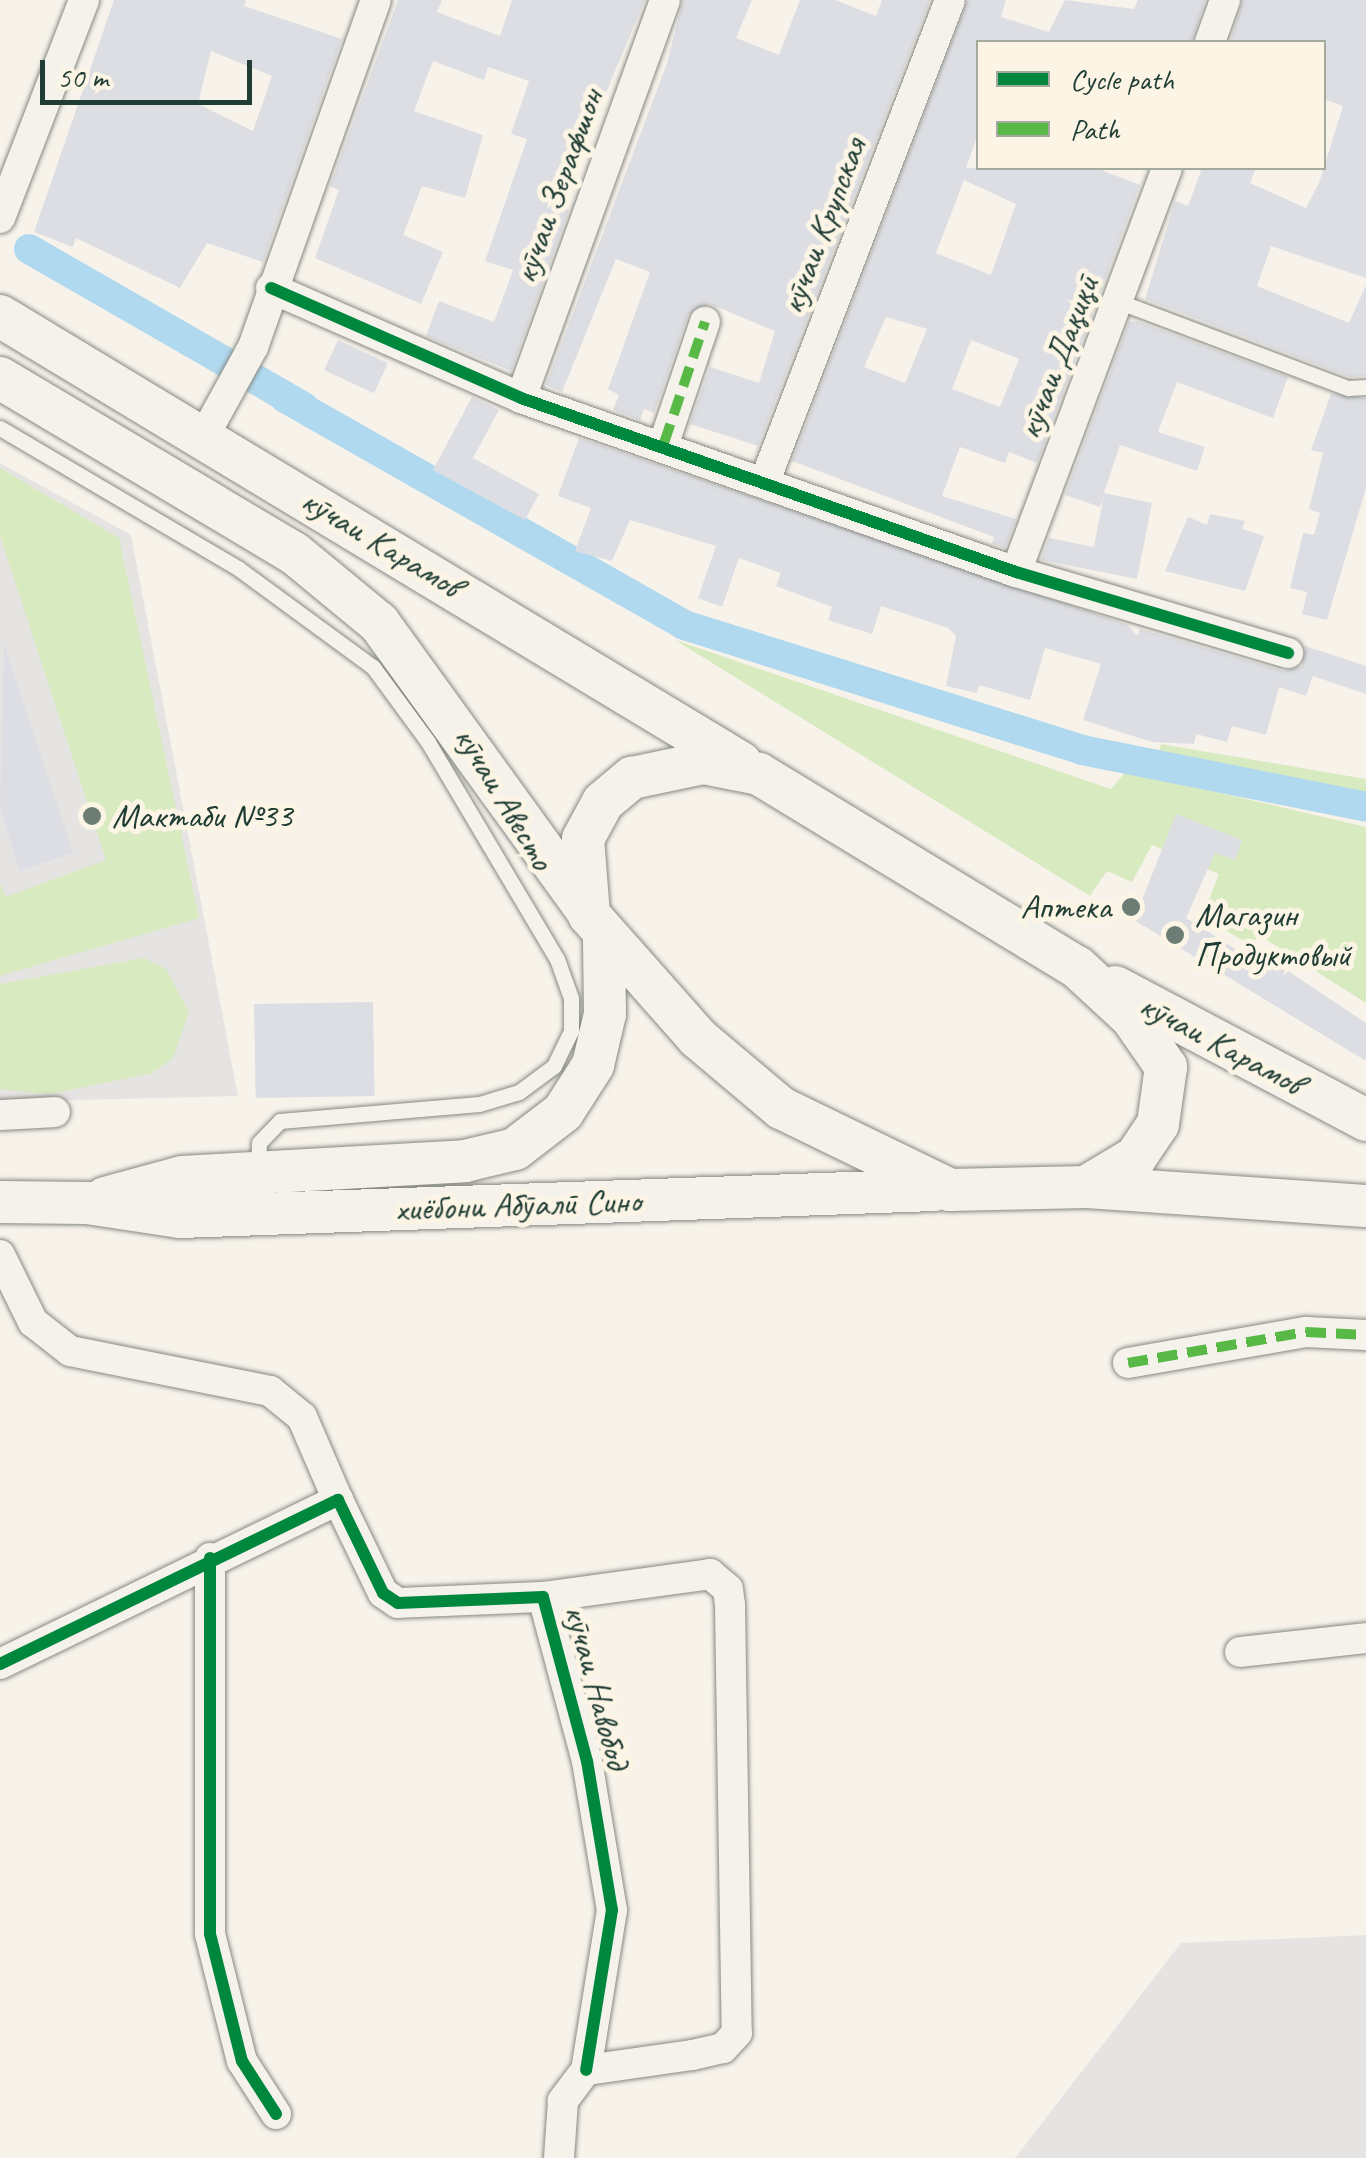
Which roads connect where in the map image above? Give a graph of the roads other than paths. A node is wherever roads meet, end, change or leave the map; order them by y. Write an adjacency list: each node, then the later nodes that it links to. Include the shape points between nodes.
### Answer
1 (84, 0): 8 (street)
2 (376, 0): 10 (street)
3 (665, 0): 16 (street, кӯчаи Зерафшон)
4 (950, 0): 20 (street, кӯчаи Крупская)
5 (1225, 0): 6 (street)
6 (1211, 40)
7 (1166, 170): 11 (street, кӯчаи Дақиқӣ)
8 (8, 176): 9 (street)
9 (0, 218)
10 (271, 288): 16 (street); 18 (street, via 253,348)
11 (1120, 302): 15 (lane, via 1348,388); 21 (street, кӯчаи Дақиқӣ)
12 (0, 316): 18 (main road, кӯчаи Карамов)
13 (705, 322): 19 (street)
14 (0, 378): 24 (main road, кӯчаи Карамов, via 294,553 380,623)
15 (1366, 387)
16 (522, 398): 19 (street)
17 (0, 428): 29 (lane, кӯчаи Авесто, via 239,568 373,667 428,742 566,985 571,1031 554,1066 519,1092 479,1104 280,1121 259,1144)
18 (204, 436): 23 (main road, кӯчаи Карамов)
19 (664, 444): 20 (street)
20 (766, 478): 21 (street)
21 (1016, 572): 22 (street)
22 (1288, 653)
23 (759, 774): 24 (main road, кӯчаи Карамов, via 703,763 662,768 632,778 603,802 582,839); 25 (main road, кӯчаи Карамов)
24 (597, 926): 29 (main road, хиёбони Абӯалӣ Сино, via 605,1014 593,1065 563,1112 515,1149 465,1162); 31 (main road, кӯчаи Карамов, via 698,1038 782,1108)
25 (1077, 967): 28 (main road, кӯчаи Карамов); 30 (main road, кӯчаи Карамов, via 1132,1018 1166,1068 1158,1124 1136,1157)
26 (55, 1112): 27 (street)
27 (0, 1115)
28 (1366, 1120)
29 (258, 1172): 33 (main road, хиёбони Абӯалӣ Сино, via 182,1177)
30 (1086, 1186): 31 (main road, кӯчаи Карамов); 34 (main road, кӯчаи Карамов)
31 (950, 1190): 33 (main road, хиёбони Абӯалӣ Сино, via 180,1217)
32 (0, 1202): 33 (main road, хиёбони Абӯалӣ Сино)
33 (87, 1203)
34 (1366, 1206)
35 (0, 1256): 38 (street, кӯчаи Навобод, via 33,1322 70,1351 270,1391 302,1416)
36 (1366, 1334): 37 (street, via 1306,1332)
37 (1128, 1363)
38 (338, 1500): 39 (street); 40 (street, кӯчаи Навобод, via 383,1593 398,1603)
39 (210, 1558): 43 (street); 45 (street, via 210,1934 242,2062)
40 (543, 1597): 44 (street, кӯчаи Навобод, via 608,1864 606,1974); 44 (street, кӯчаи Навобод, via 710,1574 728,1588 730,1604 737,2034 723,2048)
41 (1366, 1638): 42 (street)
42 (1240, 1652)
43 (0, 1664)
44 (586, 2070): 46 (street, кӯчаи Навобод, via 563,2101)
45 (276, 2114)
46 (560, 2158)

